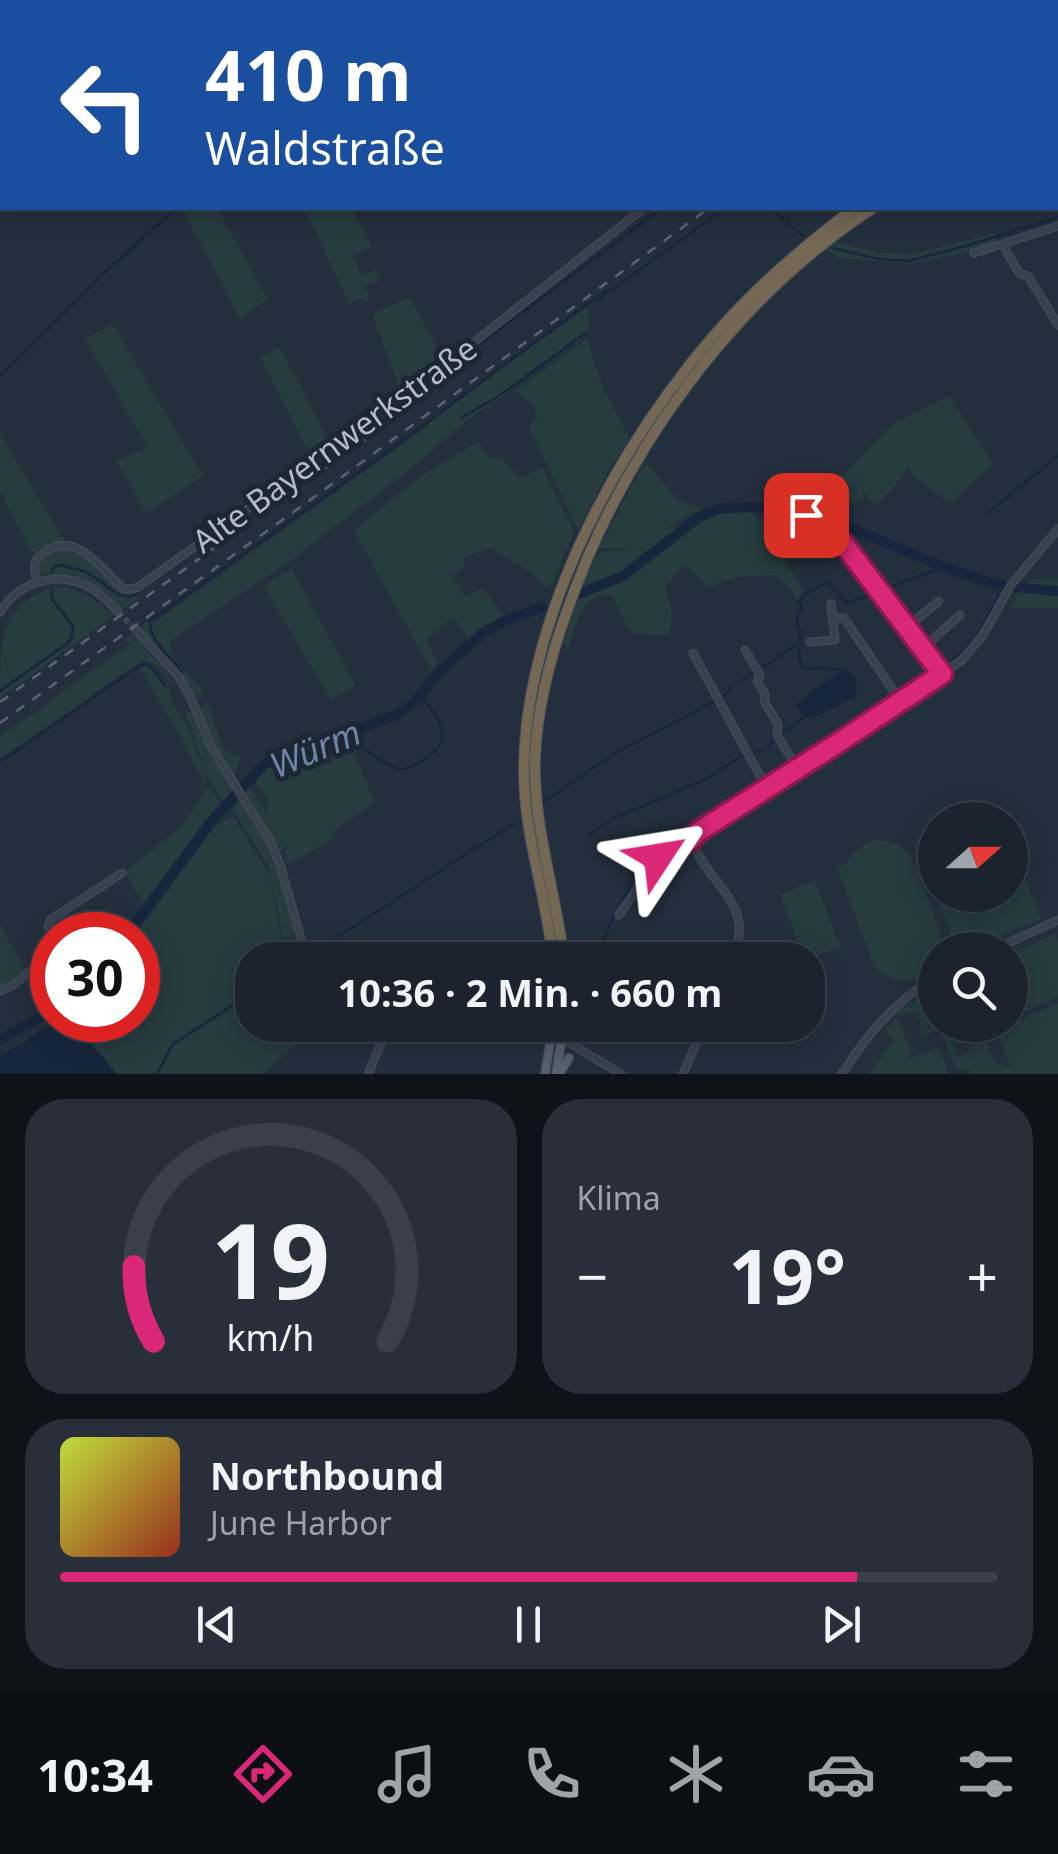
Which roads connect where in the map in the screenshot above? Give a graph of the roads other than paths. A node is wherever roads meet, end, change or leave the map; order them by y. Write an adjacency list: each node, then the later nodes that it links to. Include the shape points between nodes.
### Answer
1 (641, 210): 10 (street, Alte Bayernwerkstraße, via 406,396 136,588 124,589 69,545 38,558)
2 (851, 210): 36 (highway, via 754,294 681,377 623,463 568,572 536,678 524,756)
3 (869, 210): 37 (highway, via 760,302 689,383 634,466 586,560 554,651 535,758)
4 (1058, 226): 5 (street, via 1015,239)
5 (1005, 249): 6 (street); 7 (street)
6 (974, 252)
7 (1058, 325)
8 (806, 515): 17 (street, via 843,543)
9 (1058, 528): 25 (street, via 1009,588 979,640)
10 (36, 582): 13 (street); 14 (street, via 81,584)
11 (939, 601): 17 (street)
12 (832, 604): 16 (street)
13 (0, 612)
14 (118, 612)
15 (960, 615): 22 (street)
16 (833, 617): 18 (street); 20 (street)
17 (906, 627): 22 (street)
18 (852, 628): 20 (street); 26 (street)
19 (136, 630): 35 (street, via 179,677 212,748 277,856)
20 (834, 635): 21 (street)
21 (810, 642)
22 (923, 648): 25 (street)
23 (745, 650): 27 (street)
24 (693, 653): 28 (street)
25 (942, 674): 26 (street)
26 (900, 702): 27 (street)
27 (797, 768): 28 (street)
28 (766, 787): 29 (street)
29 (692, 839): 32 (street, via 658,857); 38 (street, via 739,917)
30 (122, 873): 31 (street)
31 (62, 912)
32 (619, 915)
33 (1058, 920): 34 (street)
34 (1028, 934)
35 (302, 942)
36 (549, 942)
37 (561, 942)
38 (739, 942)
39 (30, 972): 41 (street)
40 (918, 989): 54 (street, via 876,1025)
41 (0, 991)
42 (382, 1042): 49 (street)
43 (551, 1042): 50 (main road)
44 (563, 1042): 51 (main road)
45 (568, 1042): 47 (street)
46 (697, 1042): 53 (street)
47 (585, 1052): 48 (street); 52 (street)
48 (569, 1058): 51 (main road)
49 (368, 1074)
50 (545, 1074)
51 (558, 1074)
52 (621, 1074)
53 (684, 1074)
54 (842, 1074)

